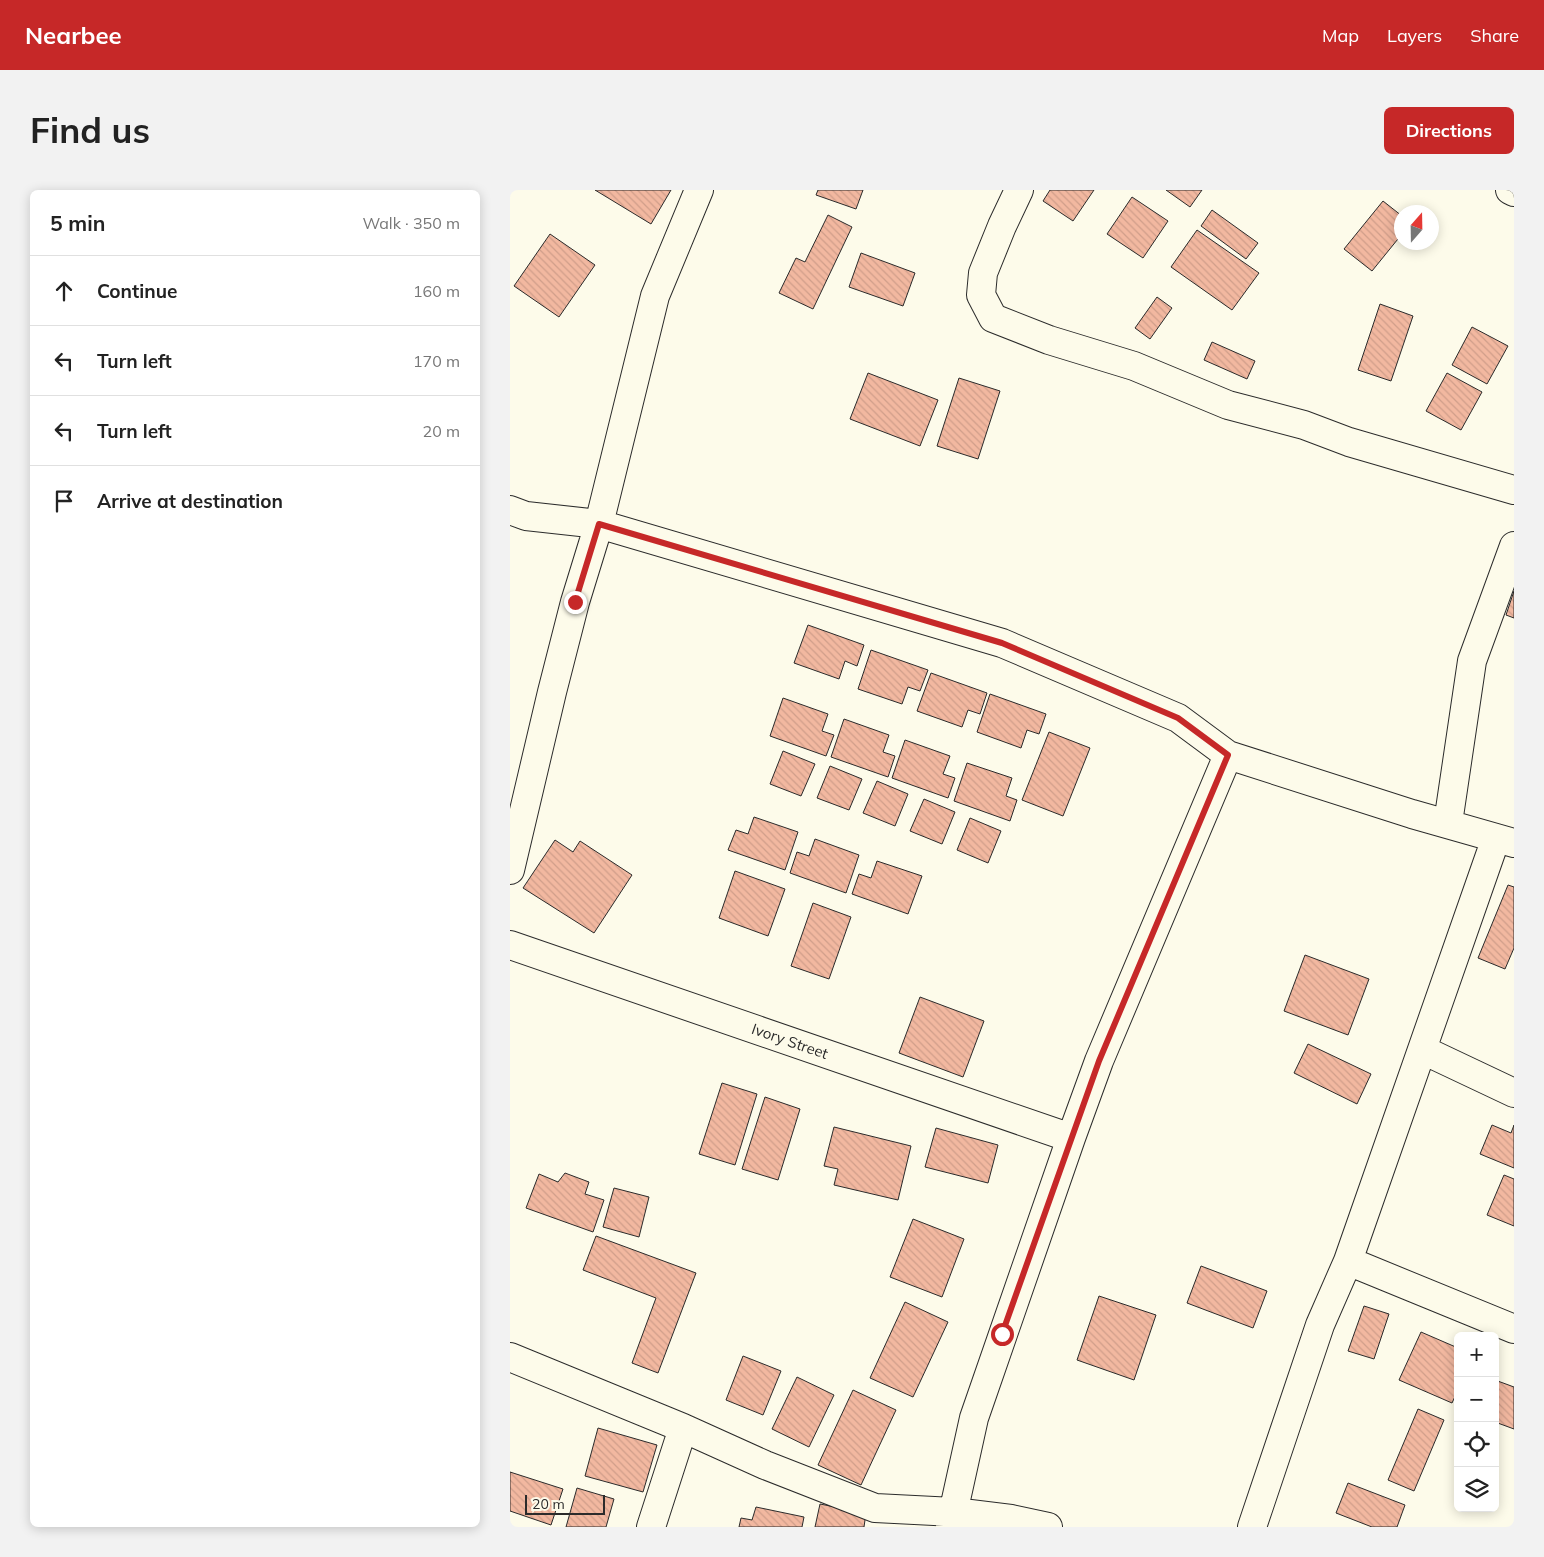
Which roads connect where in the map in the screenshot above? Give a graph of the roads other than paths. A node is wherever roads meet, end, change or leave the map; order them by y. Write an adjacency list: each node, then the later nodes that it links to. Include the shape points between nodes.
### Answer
1 (699, 190): 7 (street, via 655,296)
2 (1019, 190): 5 (street, via 983,273 980,295 994,318 1049,340 1134,366 1228,404)
3 (1510, 190): 4 (street)
4 (1514, 192)
5 (1514, 490)
6 (510, 510): 7 (street, via 526,516)
7 (599, 524): 9 (street, via 1002,643 1178,718); 12 (street, via 575,602)
8 (1514, 546): 10 (street, via 1472,661)
9 (1228, 755): 10 (street); 16 (street, via 1099,1061)
10 (1448, 823): 11 (street)
11 (1505, 841): 14 (street)
12 (510, 870)
13 (510, 945): 16 (street, Ivory Street)
14 (1423, 1050): 15 (street); 17 (street)
15 (1514, 1093)
16 (1071, 1138): 21 (street, via 974,1418)
17 (1348, 1261): 18 (street); 24 (street, via 1320,1325)
18 (1514, 1329)
19 (510, 1357): 20 (street)
20 (683, 1428): 21 (street, via 765,1465 875,1508); 22 (street)
21 (952, 1520): 23 (street, via 1010,1519)
22 (651, 1527)
23 (1048, 1527)
24 (1252, 1527)

